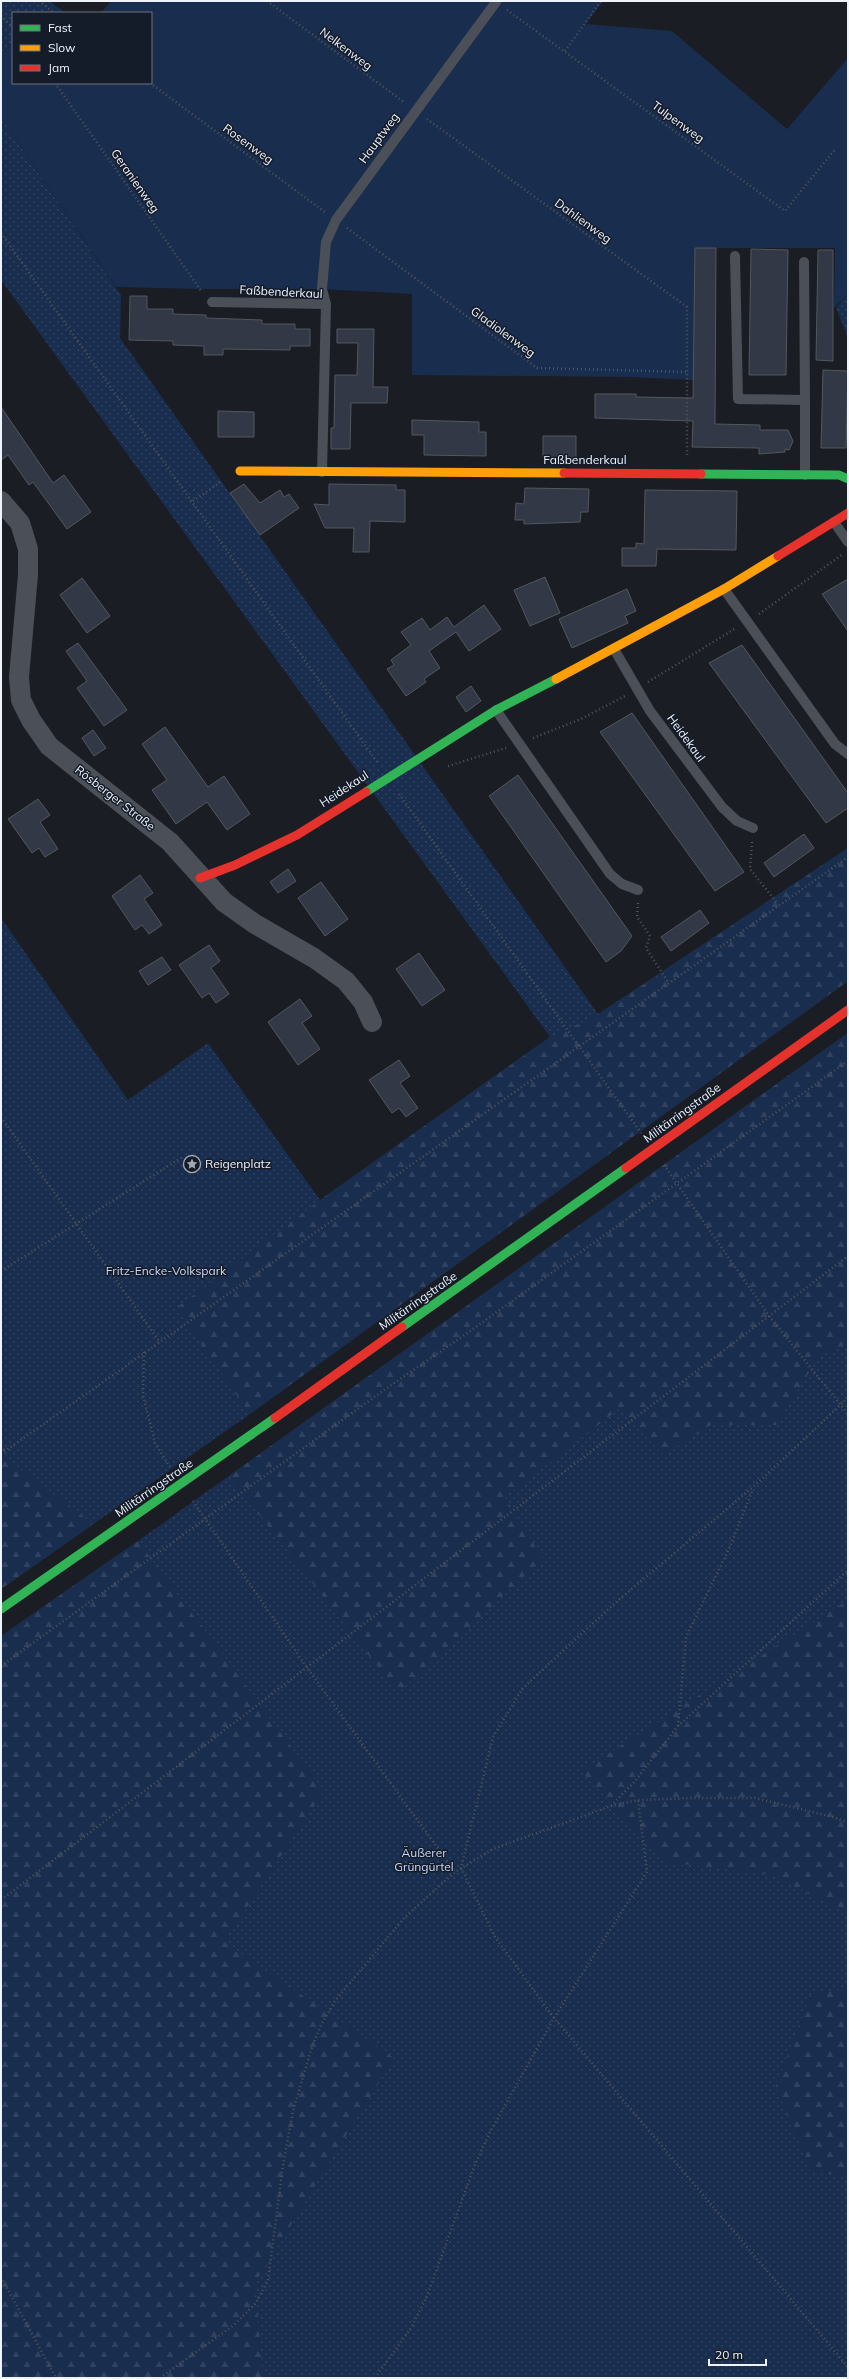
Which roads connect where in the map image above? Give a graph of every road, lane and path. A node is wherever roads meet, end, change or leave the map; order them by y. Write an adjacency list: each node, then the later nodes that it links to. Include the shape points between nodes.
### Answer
1 (39, 1): 5 (path)
2 (267, 1): 11 (path, Nelkenweg)
3 (601, 1): 8 (path)
4 (496, 2): 8 (path, Tulpenweg); 11 (lane, Hauptweg)
5 (53, 12)
6 (1, 16): 7 (path)
7 (12, 26)
8 (565, 51): 12 (path, Tulpenweg, via 785,211)
9 (56, 84): 17 (path, Geranienweg)
10 (151, 84): 13 (path, Rosenweg)
11 (415, 111): 13 (lane, Hauptweg); 20 (path, Dahlienweg, via 687,307)
12 (836, 148)
13 (336, 220): 19 (lane, Hauptweg, via 326,242 322,288); 20 (path, Gladiolenweg, via 538,368)
14 (1, 233): 28 (path)
15 (734, 256): 21 (lane, via 738,399)
16 (804, 262): 21 (lane)
17 (200, 289)
18 (212, 302): 19 (lane, Faßbenderkaul)
19 (326, 304): 23 (lane, Faßbenderkaul)
20 (689, 372): 24 (path)
21 (805, 400): 25 (lane)
22 (240, 471): 23 (street, Faßbenderkaul); 28 (path)
23 (322, 472): 24 (street, Faßbenderkaul)
24 (686, 473): 25 (street, Faßbenderkaul)
25 (805, 475): 26 (street, Faßbenderkaul, via 839,475)
26 (848, 479)
27 (1, 501): 39 (street, Rösberger Straße, via 20,524 28,549 19,677 21,700 31,720 49,746 170,842)
28 (193, 501): 36 (path)
29 (848, 513): 30 (street, Heidekaul)
30 (834, 522): 31 (lane); 32 (street, Heidekaul)
31 (848, 542)
32 (724, 588): 33 (street, Heidekaul); 35 (lane, via 835,744)
33 (614, 649): 34 (street, Heidekaul); 37 (lane, Heidekaul, via 650,711 722,807 737,820)
34 (496, 710): 36 (street, Heidekaul); 40 (lane, via 610,874 622,884)
35 (848, 754)
36 (387, 777): 39 (street, Heidekaul, via 297,835 235,865); 45 (path)
37 (753, 828): 41 (path, via 750,869)
38 (848, 857): 41 (path)
39 (200, 878): 44 (street, Rösberger Straße, via 224,902 255,924 314,958 346,981 363,1002)
40 (638, 890): 42 (path, via 637,916 650,936 646,948)
41 (778, 904): 42 (path)
42 (668, 982): 45 (path)
43 (848, 1010): 48 (street, Militärringstraße)
44 (372, 1022)
45 (580, 1047): 48 (path); 55 (path)
46 (848, 1061): 50 (path)
47 (1, 1117): 51 (path)
48 (653, 1149): 50 (path); 63 (street, Militärringstraße)
49 (181, 1158): 51 (path)
50 (677, 1184): 54 (path); 65 (path)
51 (75, 1223): 53 (path); 55 (path)
52 (848, 1256): 54 (path)
53 (1, 1271)
54 (770, 1317): 58 (path); 69 (path)
55 (159, 1341): 56 (path)
56 (144, 1352): 61 (path); 63 (path, via 143,1395 154,1443)
57 (848, 1398): 58 (path)
58 (840, 1405): 59 (path); 64 (path)
59 (848, 1414)
60 (1, 1446): 61 (path)
61 (5, 1451): 62 (path)
62 (1, 1454)
63 (181, 1485): 65 (path); 67 (street, Militärringstraße)
64 (753, 1487): 70 (path, via 729,1549 686,1637); 74 (path, via 615,1603 523,1688 493,1737)
65 (206, 1518): 68 (path); 69 (path)
66 (848, 1570): 70 (path)
67 (1, 1610)
68 (1, 1666)
69 (308, 1668): 75 (path); 76 (path)
70 (678, 1726): 72 (path, via 635,1781)
71 (638, 1800): 72 (path); 73 (path, via 755,1798); 77 (path, via 647,1872)
72 (611, 1806): 74 (path, via 493,1849)
73 (848, 1823)
74 (461, 1868): 75 (path); 77 (path, via 495,1937)
75 (455, 1872): 81 (path, via 399,1924 335,2001 321,2025 294,2111 283,2165 268,2280 256,2303 234,2325)
76 (1, 1900)
77 (554, 2018): 79 (path); 82 (path, via 474,2166 427,2296 411,2328)
78 (1, 2277): 80 (path)
79 (848, 2367)
80 (56, 2378)
81 (160, 2378)
82 (375, 2378)

